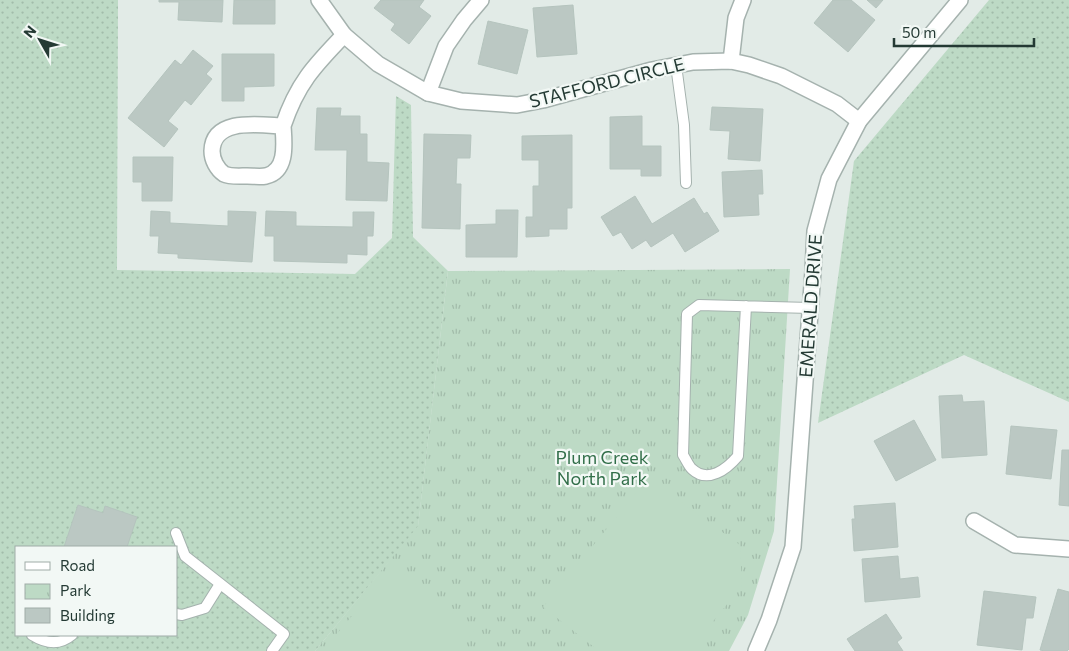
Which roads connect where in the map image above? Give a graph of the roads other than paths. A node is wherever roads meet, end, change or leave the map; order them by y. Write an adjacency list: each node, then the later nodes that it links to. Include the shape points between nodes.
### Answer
1 (319, 0): 5 (street, STAFFORD CIRCLE)
2 (481, 0): 8 (street, via 446,46)
3 (743, 0): 6 (street, via 736,18)
4 (960, 0): 9 (street, EMERALD DRIVE)
5 (344, 35): 8 (street, STAFFORD CIRCLE, via 378,64); 10 (street, via 310,71)
6 (731, 61): 7 (street, STAFFORD CIRCLE); 9 (street, STAFFORD CIRCLE, via 780,76 837,104)
7 (676, 66): 8 (street, STAFFORD CIRCLE, via 517,105 461,101); 11 (lane, via 684,125)
8 (428, 93)
9 (859, 121): 13 (street, EMERALD DRIVE, via 829,180 815,231)
10 (282, 126): 10 (street, via 231,126 221,131 212,150 214,162 226,175 267,176 277,169 282,160)
11 (686, 183)
12 (746, 306): 12 (lane, via 699,305 687,314 683,455 692,469 702,475 718,474 738,456); 13 (lane)
13 (811, 308): 22 (street, EMERALD DRIVE, via 793,547)
14 (974, 521): 16 (street, via 1015,545)
15 (176, 533): 17 (lane, via 185,556)
16 (1069, 549)
17 (220, 584): 18 (lane, via 205,608); 21 (lane, via 284,634)
18 (178, 614)
19 (34, 636): 20 (lane, via 55,642)
20 (71, 636)
21 (272, 651)
22 (756, 651)

